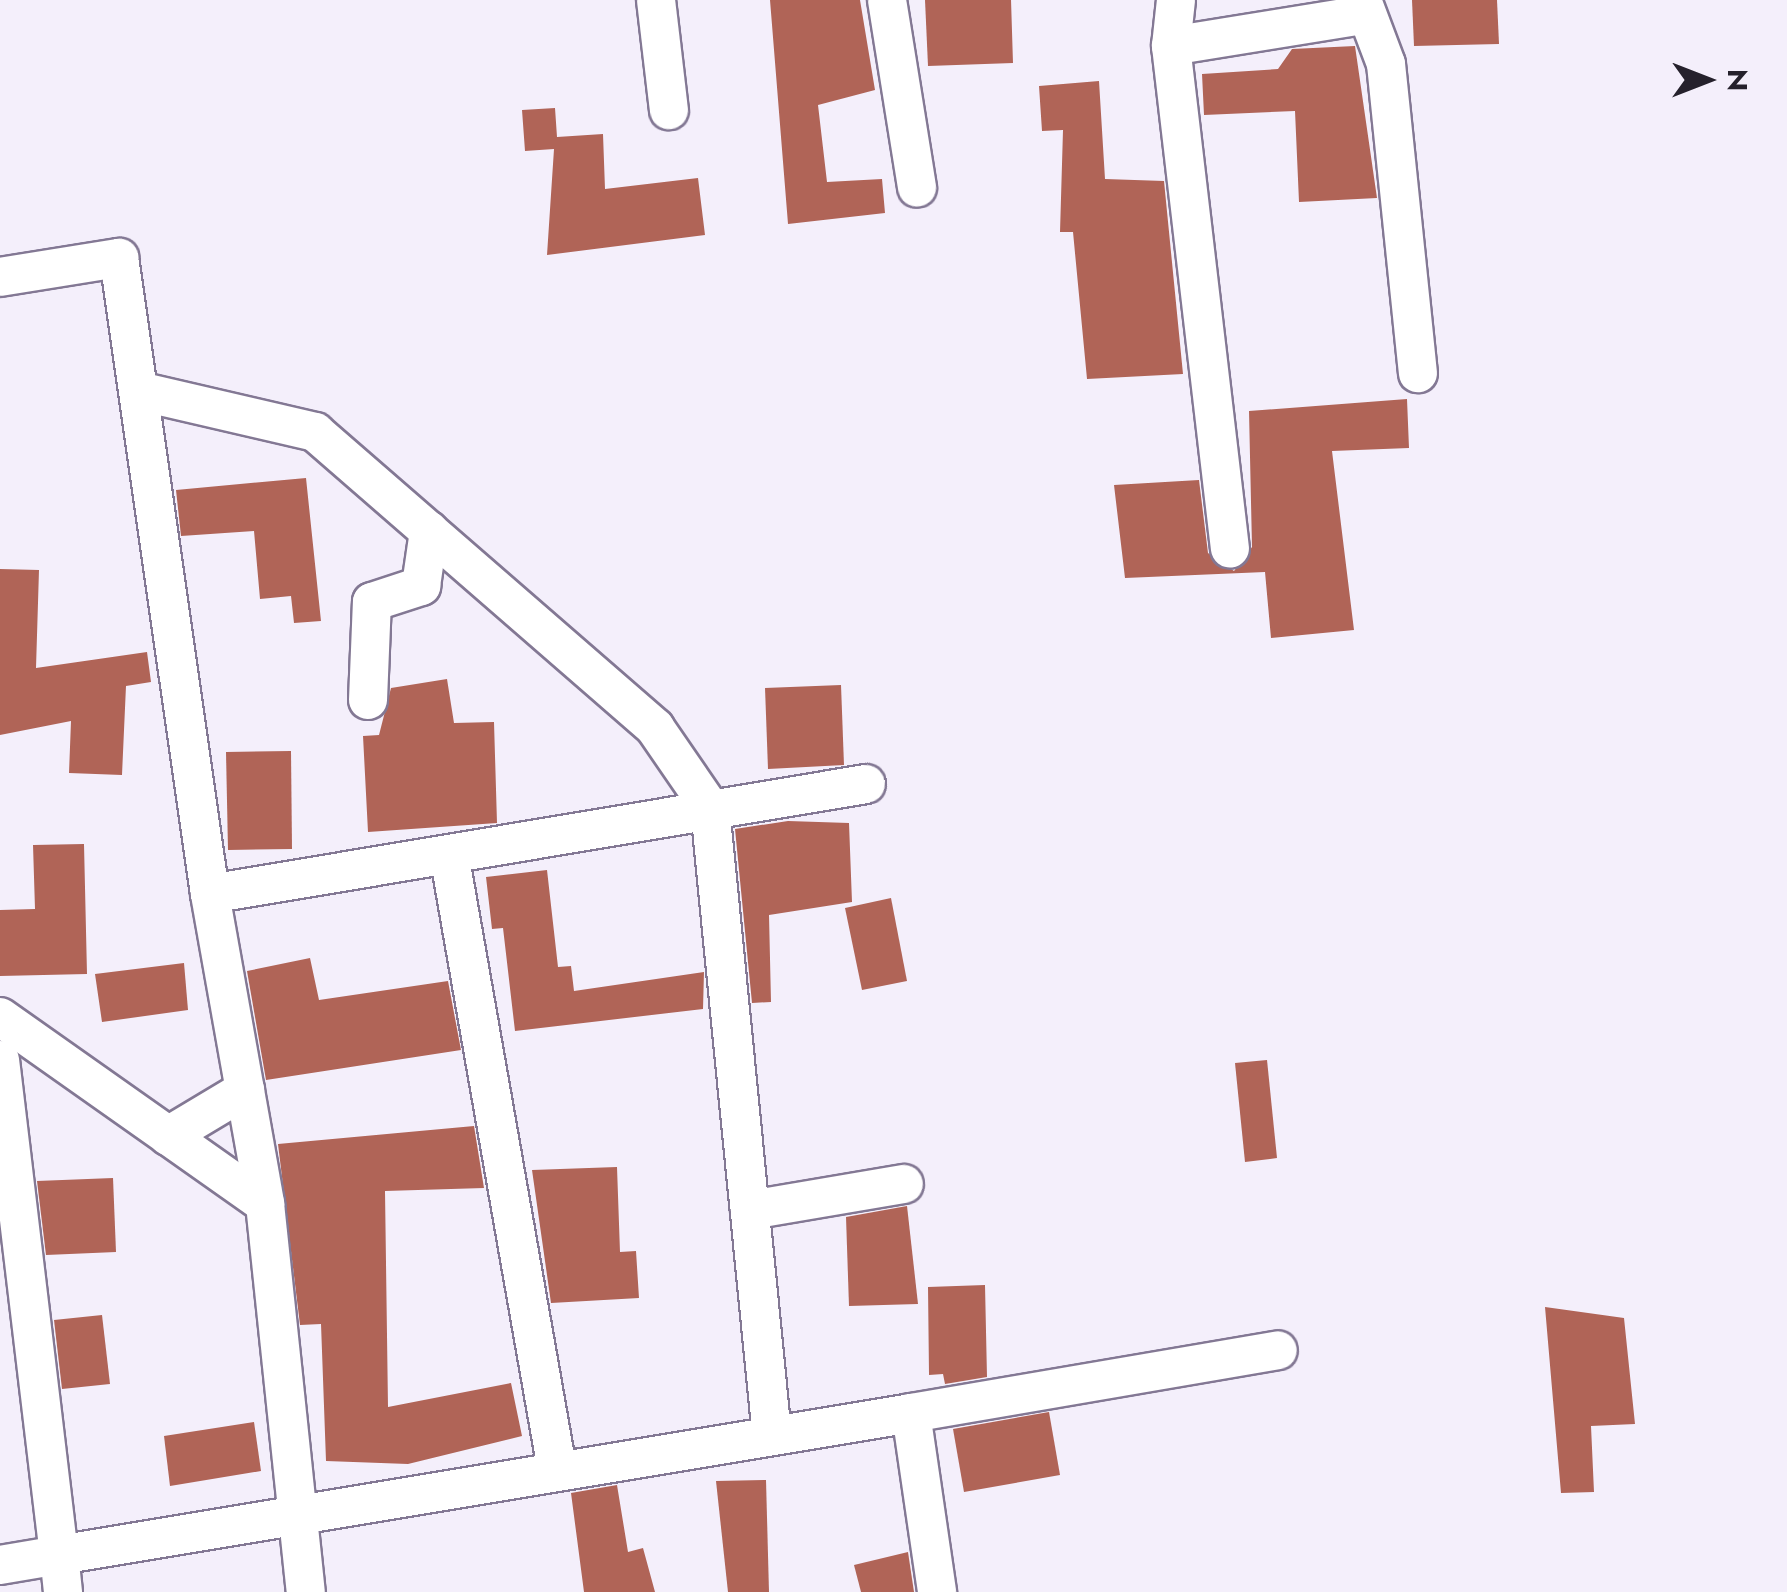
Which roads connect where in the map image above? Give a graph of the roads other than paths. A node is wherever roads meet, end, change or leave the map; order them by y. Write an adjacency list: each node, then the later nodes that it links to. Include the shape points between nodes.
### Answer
1 (656, 0): 6 (street)
2 (887, 0): 7 (street)
3 (1176, 0): 5 (street)
4 (1362, 8): 5 (street); 9 (street, via 1386,64)
5 (1171, 46): 12 (street)
6 (669, 110)
7 (917, 188)
8 (0, 277): 10 (street, via 119,258)
9 (1418, 373)
10 (139, 391): 11 (street, via 315,432); 17 (street)
11 (430, 532): 13 (street, via 422,586 372,602); 15 (street, via 655,728)
12 (1230, 549)
13 (368, 700)
14 (866, 784): 15 (street)
15 (710, 808): 16 (street); 24 (street)
16 (449, 854): 17 (street); 29 (street)
17 (210, 894): 20 (street)
18 (0, 1017): 21 (street)
19 (0, 1060): 25 (street)
20 (244, 1090): 21 (street); 23 (street)
21 (168, 1136): 23 (street)
22 (904, 1184): 24 (street)
23 (266, 1204): 30 (street)
24 (750, 1210): 28 (street)
25 (10, 1270): 31 (street)
26 (1278, 1350): 27 (street)
27 (911, 1414): 28 (street); 35 (street)
28 (772, 1436): 29 (street)
29 (556, 1468): 30 (street)
30 (297, 1516): 31 (street); 34 (street)
31 (58, 1555): 32 (street); 33 (street)
32 (0, 1565)
33 (64, 1592)
34 (306, 1592)
35 (937, 1592)

